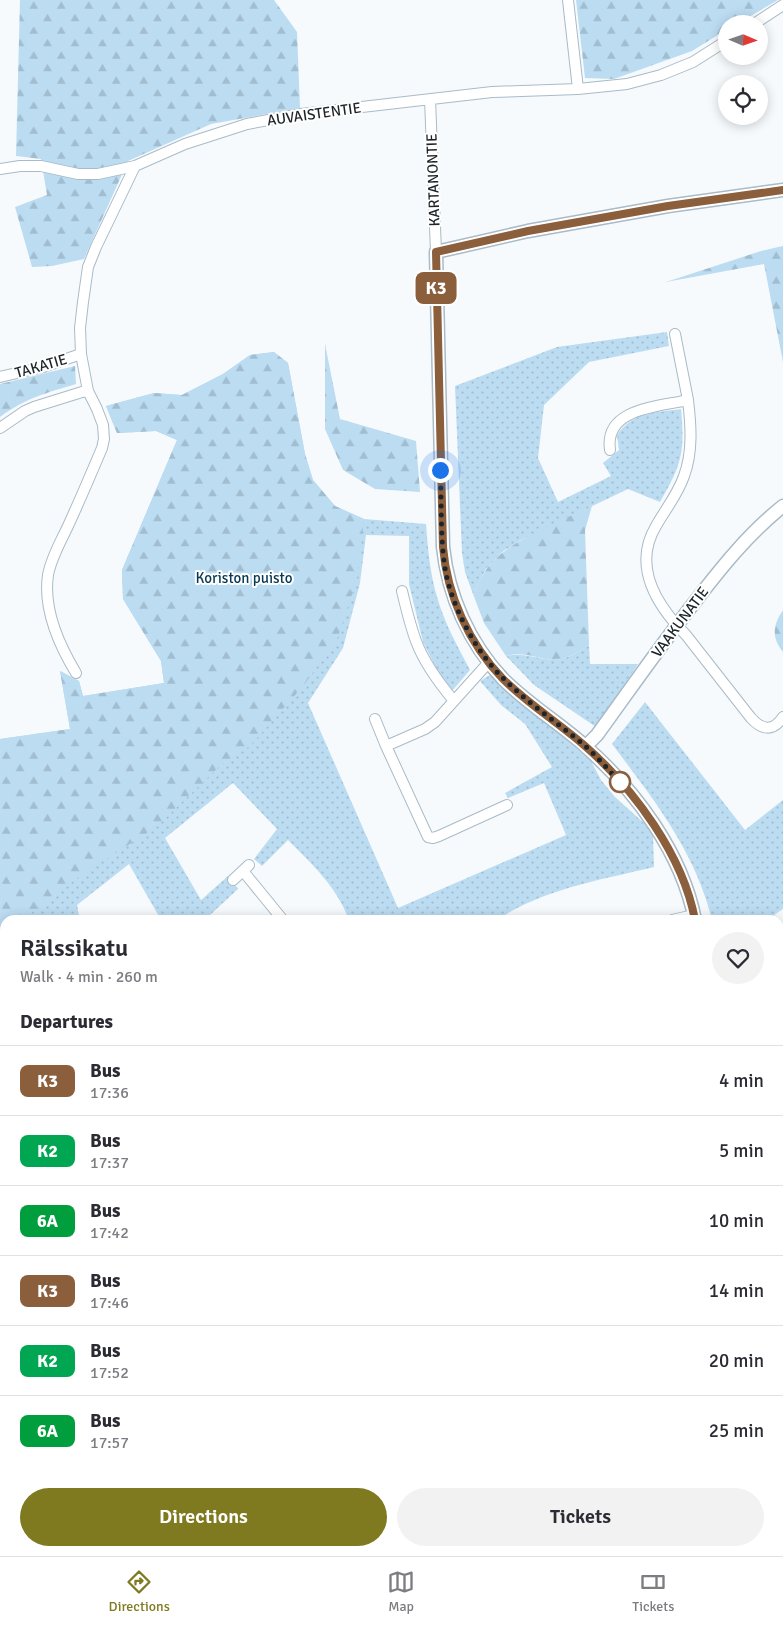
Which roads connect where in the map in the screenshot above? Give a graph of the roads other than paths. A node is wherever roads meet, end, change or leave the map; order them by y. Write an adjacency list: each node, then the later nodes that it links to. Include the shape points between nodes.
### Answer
1 (568, 0): 5 (street)
2 (783, 5): 3 (street)
3 (768, 15)
4 (718, 46): 5 (street, AUVAISTENTIE, via 693,62 661,75 627,84)
5 (578, 88): 6 (street, AUVAISTENTIE, via 492,92)
6 (430, 100): 7 (street, AUVAISTENTIE, via 301,114 248,124 186,144); 10 (street, KARTANONTIE)
7 (135, 166): 8 (street, AUVAISTENTIE, via 98,174 78,174 41,166); 12 (street, via 88,267 80,328)
8 (0, 169)
9 (783, 190): 10 (street, via 528,231)
10 (436, 252): 21 (street, KARTANONTIE, via 445,569 460,615)
11 (675, 334): 15 (street)
12 (81, 354): 13 (street, TAKATIE); 14 (street)
13 (0, 377)
14 (88, 392): 16 (street, via 34,407); 22 (street, via 103,425 104,439 48,575 50,612 61,646)
15 (688, 400): 17 (street, via 637,411 621,418 611,432); 20 (street, via 691,444 684,477 652,533 645,560 654,591)
16 (0, 428)
17 (610, 450)
18 (783, 506): 20 (street, VAAKUNATIE, via 736,549)
19 (402, 591): 23 (street, via 416,642 430,669)
20 (676, 626): 24 (street, via 756,723 761,727 774,727); 27 (street, VAAKUNATIE)
21 (489, 662): 23 (street); 27 (street, KARTANONTIE, via 504,680)
22 (76, 673)
23 (454, 701): 26 (street, via 425,729)
24 (783, 717)
25 (375, 719): 26 (street)
26 (386, 746): 28 (street, via 428,837 449,832)
27 (586, 746): 31 (street, KARTANONTIE, via 650,819 681,875)
28 (507, 806)
29 (233, 880): 30 (street, via 246,868)
30 (279, 915)
31 (693, 915)

